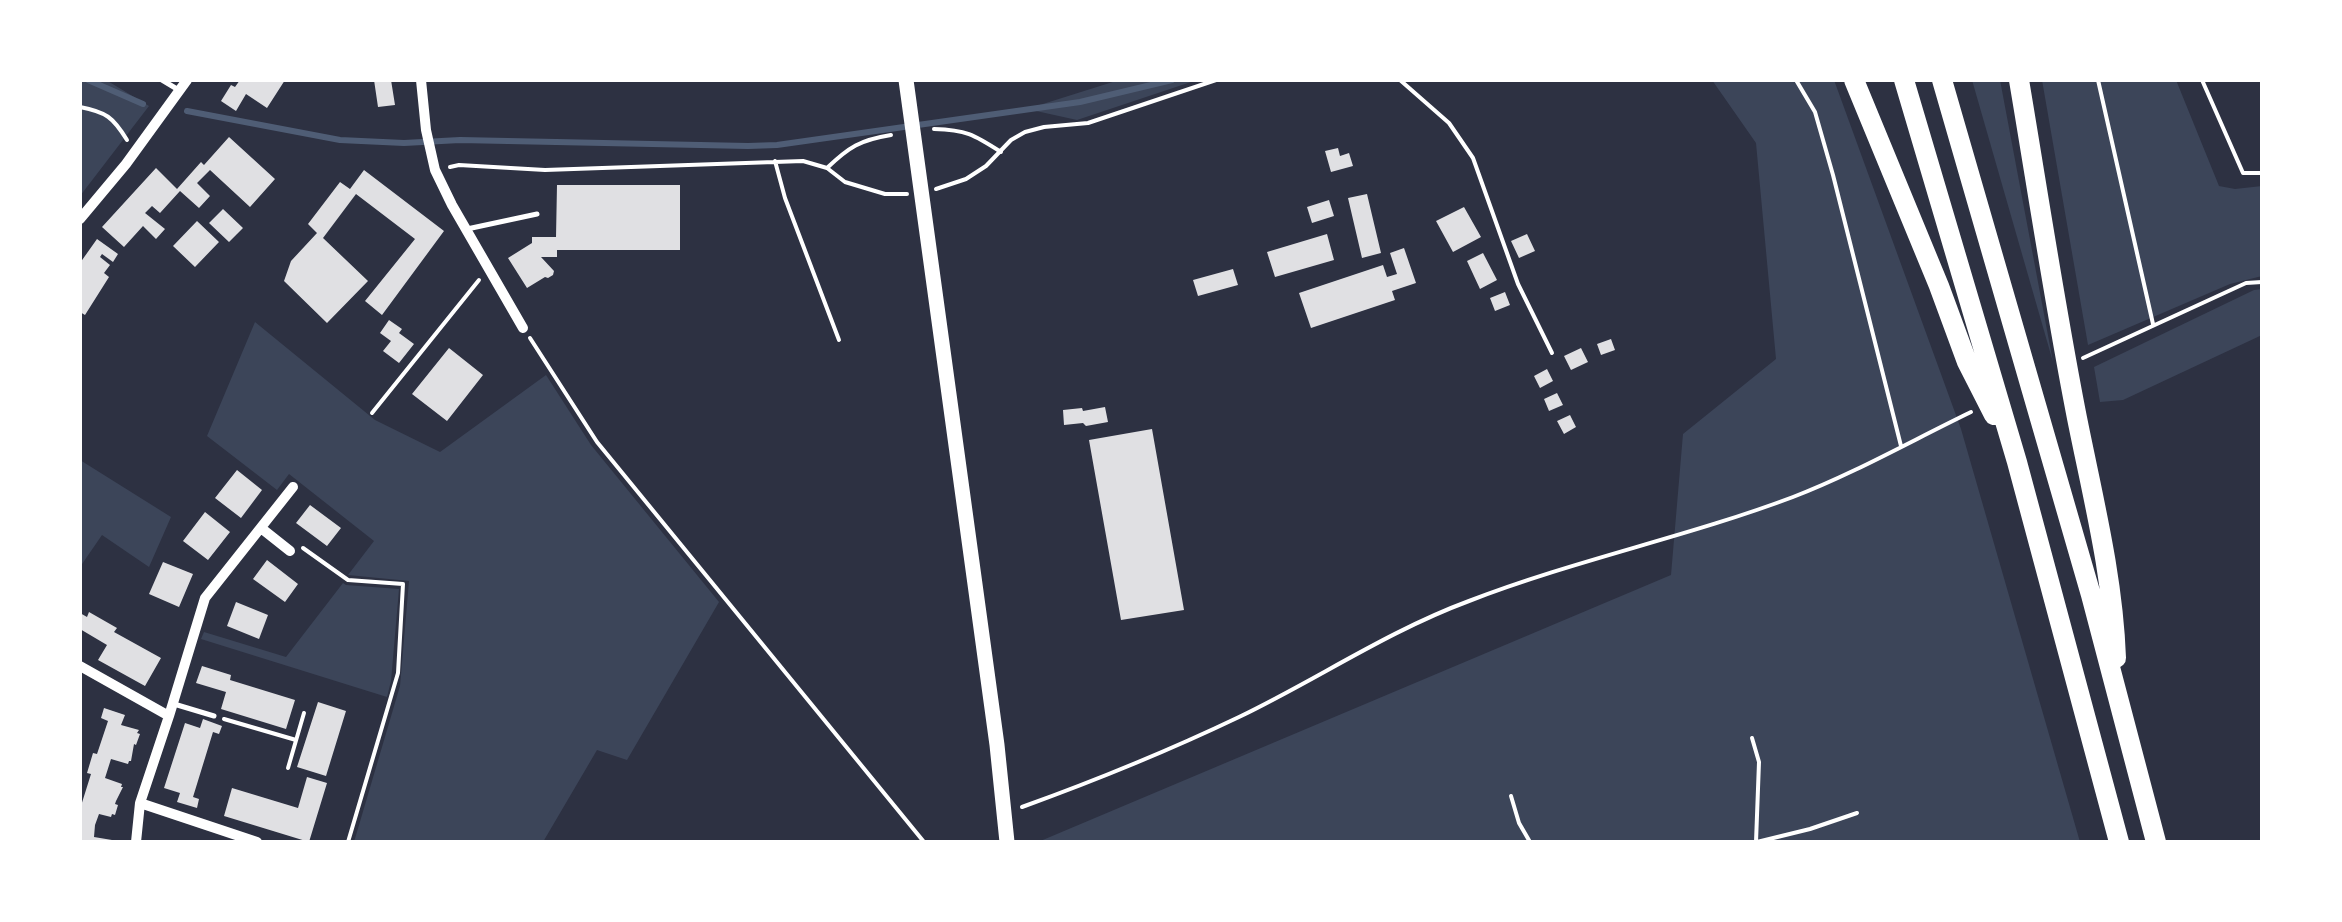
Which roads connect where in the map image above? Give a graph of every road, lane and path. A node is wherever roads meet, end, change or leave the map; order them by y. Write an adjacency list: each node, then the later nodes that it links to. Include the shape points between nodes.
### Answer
1 (162, 80): 14 (lane)
2 (187, 80): 14 (street)
3 (421, 80): 22 (street)
4 (906, 80): 24 (main road)
5 (1216, 80): 19 (path, via 1088,123 1026,132)
6 (1400, 80): 34 (path, via 1450,123 1473,158 1518,284)
7 (1796, 80): 37 (path, via 1815,112)
8 (1854, 80): 38 (highway, via 1967,362)
9 (1904, 80): 38 (highway)
10 (1942, 80): 43 (highway)
11 (2019, 80): 43 (highway, via 2106,559)
12 (2098, 80): 30 (path)
13 (2202, 80): 23 (path, via 2244,173)
14 (179, 90): 18 (street)
15 (80, 108): 18 (path, via 107,114)
16 (934, 128): 19 (path, via 962,130)
17 (891, 136): 21 (path, via 856,144)
18 (134, 152): 26 (street)
19 (1001, 152): 24 (path, via 966,179)
20 (774, 162): 21 (path); 22 (path); 33 (path)
21 (827, 168): 24 (path, via 845,182 886,194)
22 (435, 170): 27 (street)
23 (2262, 174)
24 (922, 192): 52 (main road)
25 (537, 214): 27 (lane)
26 (80, 219)
27 (466, 229): 28 (street)
28 (489, 267): 31 (street); 35 (path)
29 (2262, 282): 30 (path)
30 (2153, 325): 32 (path)
31 (523, 328): 57 (path, via 597,442)
32 (2126, 338)
33 (839, 340)
34 (1552, 353)
35 (372, 412)
36 (1926, 434): 37 (path)
37 (1901, 446): 52 (path, via 1719,523 1468,601 1239,717)
38 (2017, 462): 61 (highway)
39 (293, 487): 40 (street)
40 (261, 528): 41 (street); 44 (street, via 205,598)
41 (290, 551): 56 (path, via 305,548 348,580 403,584 398,673)
42 (80, 666): 44 (street)
43 (2118, 695): 62 (highway)
44 (171, 710): 46 (lane); 51 (street)
45 (304, 713): 48 (path)
46 (214, 716): 48 (path)
47 (1752, 738): 60 (path, via 1758,762)
48 (296, 740): 49 (path)
49 (288, 768)
50 (1511, 796): 59 (path)
51 (140, 803): 54 (street); 55 (street)
52 (1004, 813): 58 (main road)
53 (1857, 813): 60 (path)
54 (136, 842)
55 (257, 842)
56 (348, 842)
57 (924, 842)
58 (1007, 842)
59 (1530, 842)
60 (1756, 842)
61 (2119, 842)
62 (2156, 842)

